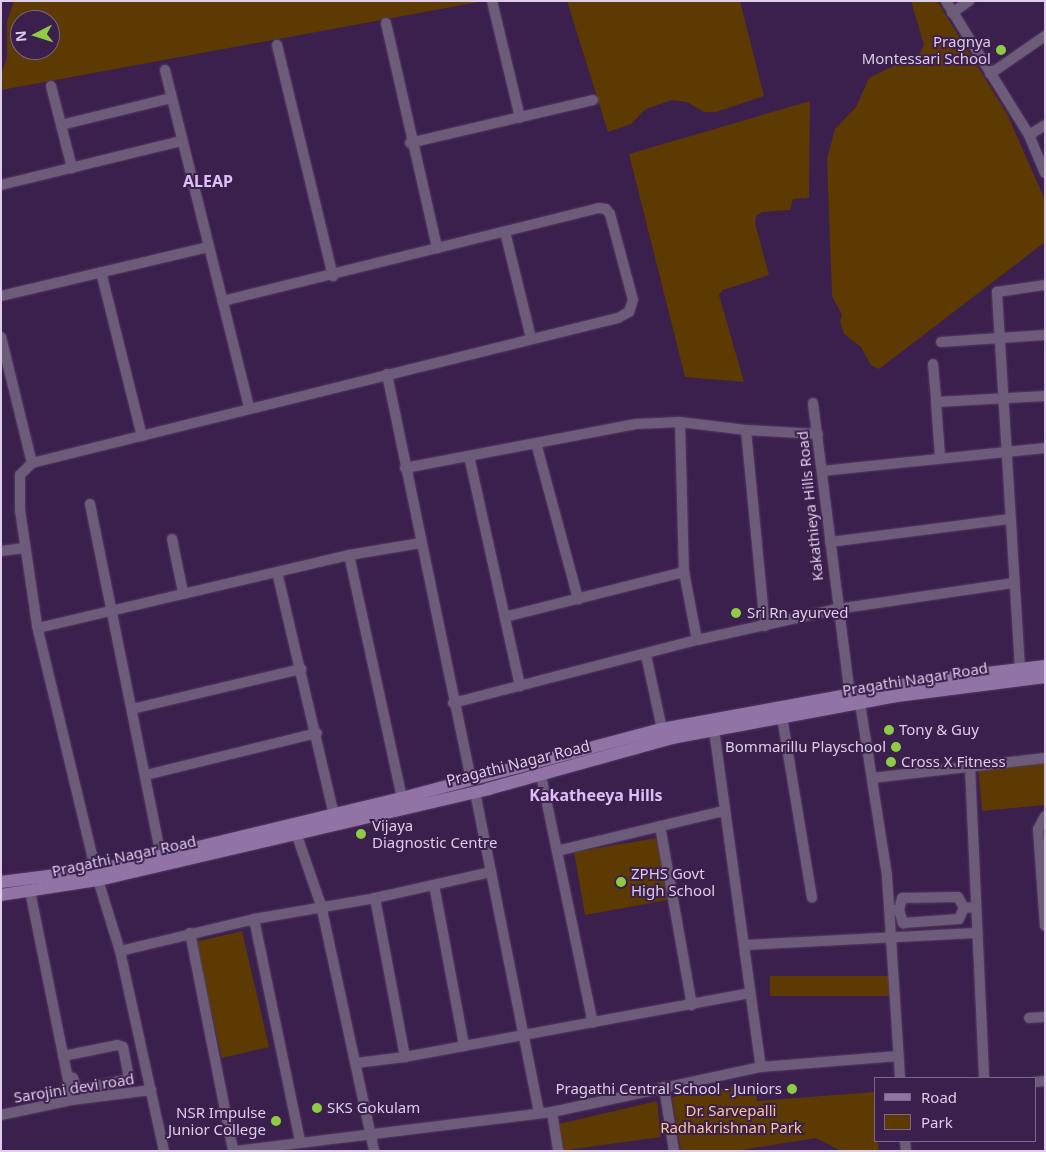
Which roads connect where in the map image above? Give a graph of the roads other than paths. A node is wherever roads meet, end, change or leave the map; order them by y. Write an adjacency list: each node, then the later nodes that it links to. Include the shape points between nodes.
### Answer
1 (492, 1): 13 (street)
2 (946, 1): 4 (street)
3 (969, 1): 4 (street)
4 (952, 12): 9 (street)
5 (386, 24): 18 (street)
6 (1045, 36): 9 (street)
7 (277, 45): 26 (street)
8 (165, 70): 11 (street)
9 (990, 74): 16 (street)
10 (51, 86): 14 (street)
11 (171, 98): 14 (street); 17 (street)
12 (593, 100): 13 (street)
13 (520, 118): 18 (street)
14 (61, 124): 19 (street)
15 (1045, 125): 16 (street)
16 (1029, 135): 20 (street)
17 (181, 141): 19 (street); 23 (street)
18 (410, 143): 24 (street)
19 (72, 168): 21 (street)
20 (1045, 173)
21 (1, 185)
22 (504, 232): 24 (street); 32 (street); 32 (street, via 606,209 633,300 633,306 625,316)
23 (208, 247): 25 (street); 29 (street)
24 (437, 248): 26 (street)
25 (102, 272): 28 (street); 45 (street)
26 (333, 276): 29 (street)
27 (1045, 285): 33 (street, via 997,292)
28 (1, 296)
29 (222, 301): 41 (street)
30 (1045, 335): 33 (street)
31 (1, 337): 51 (street)
32 (531, 338): 36 (street)
33 (1000, 340): 34 (street); 38 (street)
34 (941, 342)
35 (933, 364): 39 (street)
36 (387, 374): 41 (street); 52 (street)
37 (1045, 396): 38 (street)
38 (1004, 400): 39 (street); 48 (street)
39 (936, 402): 50 (street)
40 (813, 403): 44 (street, Kakathieya Hills Road)
41 (249, 408): 45 (street)
42 (680, 422): 43 (street); 46 (street, via 636,424); 63 (street)
43 (746, 430): 44 (street); 70 (street)
44 (818, 434): 53 (street, Kakathieya Hills Road)
45 (142, 436): 51 (street)
46 (536, 443): 49 (street); 66 (street)
47 (1045, 448): 48 (street)
48 (1006, 451): 50 (street); 55 (street)
49 (469, 456): 52 (street); 69 (street)
50 (940, 457): 53 (street)
51 (32, 463): 59 (street, via 20,475)
52 (405, 468): 58 (street)
53 (822, 471): 57 (street, Kakathieya Hills Road)
54 (90, 504): 68 (street)
55 (1010, 519): 57 (street); 64 (street)
56 (172, 539): 65 (street)
57 (830, 542): 67 (street, Kakathieya Hills Road)
58 (422, 543): 61 (street); 80 (street)
59 (25, 548): 60 (street); 71 (street)
60 (1, 551)
61 (349, 555): 62 (street); 94 (street)
62 (276, 572): 65 (street); 75 (street)
63 (684, 572): 66 (street); 72 (street)
64 (1014, 583): 67 (street); 76 (street)
65 (183, 592): 68 (street)
66 (578, 599): 69 (street)
67 (837, 609): 70 (street); 79 (street, Kakathieya Hills Road)
68 (110, 610): 71 (street); 82 (street)
69 (505, 617): 78 (street)
70 (765, 626): 72 (street)
71 (38, 628): 103 (street)
72 (697, 640): 73 (street)
73 (646, 655): 78 (street); 84 (street)
74 (1045, 666): 76 (main road, Pragathi Nagar Road)
75 (301, 669): 82 (street); 86 (street)
76 (1020, 669): 79 (main road, Pragathi Nagar Road)
77 (1045, 677): 81 (main road, Pragathi Nagar Road, via 967,685)
78 (520, 686): 80 (street)
79 (850, 694): 84 (main road, Pragathi Nagar Road)
80 (453, 703): 92 (street)
81 (860, 703): 83 (main road, Pragathi Nagar Road); 91 (street)
82 (132, 709): 89 (street)
83 (782, 717): 85 (main road, Pragathi Nagar Road); 109 (street)
84 (662, 729): 92 (main road, Pragathi Nagar Road)
85 (714, 730): 90 (main road, Pragathi Nagar Road); 95 (street)
86 (317, 734): 89 (street); 96 (street)
87 (1045, 758): 88 (street)
88 (970, 767): 91 (street); 111 (street)
89 (146, 775): 101 (street)
90 (541, 775): 93 (main road, Pragathi Nagar Road); 100 (street)
91 (872, 778): 112 (street)
92 (471, 779): 94 (main road, Pragathi Nagar Road)
93 (475, 792): 99 (main road, Pragathi Nagar Road); 102 (street)
94 (402, 798): 96 (main road, Pragathi Nagar Road)
95 (724, 811): 98 (street); 118 (street)
96 (334, 815): 101 (main road, Pragathi Nagar Road)
97 (1045, 816): 114 (street, via 1038,829)
98 (660, 826): 100 (street); 121 (street)
99 (296, 834): 103 (main road, Pragathi Nagar Road); 110 (street)
100 (557, 852): 124 (street)
101 (161, 856): 103 (main road, Pragathi Nagar Road)
102 (491, 872): 105 (street); 125 (street)
103 (97, 875): 104 (main road, Pragathi Nagar Road); 106 (main road, Pragathi Nagar Road); 119 (street)
104 (1, 882)
105 (434, 885): 108 (street); 126 (street)
106 (30, 891): 107 (main road, Pragathi Nagar Road); 127 (street)
107 (1, 895)
108 (375, 898): 110 (street); 129 (street)
109 (812, 898)
110 (322, 905): 113 (street); 130 (street)
111 (969, 908): 112 (street, via 959,919 903,922); 112 (street, via 958,897 902,898); 116 (street)
112 (895, 910): 117 (street)
113 (254, 919): 115 (street); 141 (street)
114 (1045, 926)
115 (190, 933): 119 (street); 143 (street)
116 (975, 933): 117 (street); 133 (street)
117 (893, 935): 118 (street); 128 (street)
118 (745, 945): 120 (street)
119 (120, 951): 135 (street)
120 (750, 993): 121 (street); 131 (street)
121 (692, 1005): 124 (street)
122 (1045, 1017): 123 (street)
123 (1029, 1018)
124 (594, 1023): 125 (street)
125 (523, 1036): 126 (street); 138 (street)
126 (464, 1046): 129 (street)
127 (66, 1055): 136 (street); 136 (street, via 117,1045 123,1047 129,1079)
128 (899, 1056): 131 (street); 132 (street)
129 (405, 1057): 130 (street)
130 (356, 1063): 140 (street)
131 (761, 1067): 134 (street)
132 (900, 1077)
133 (984, 1077)
134 (664, 1087): 137 (street); 146 (street)
135 (152, 1090): 136 (street, Sarojini devi road); 142 (street)
136 (77, 1097): 139 (street, Sarojini devi road)
137 (552, 1112): 138 (street); 145 (street)
138 (538, 1113): 140 (street)
139 (1, 1115)
140 (370, 1132): 141 (street); 144 (street)
141 (300, 1141): 143 (street)
142 (164, 1151)
143 (234, 1151)
144 (374, 1151)
145 (558, 1151)
146 (674, 1151)

